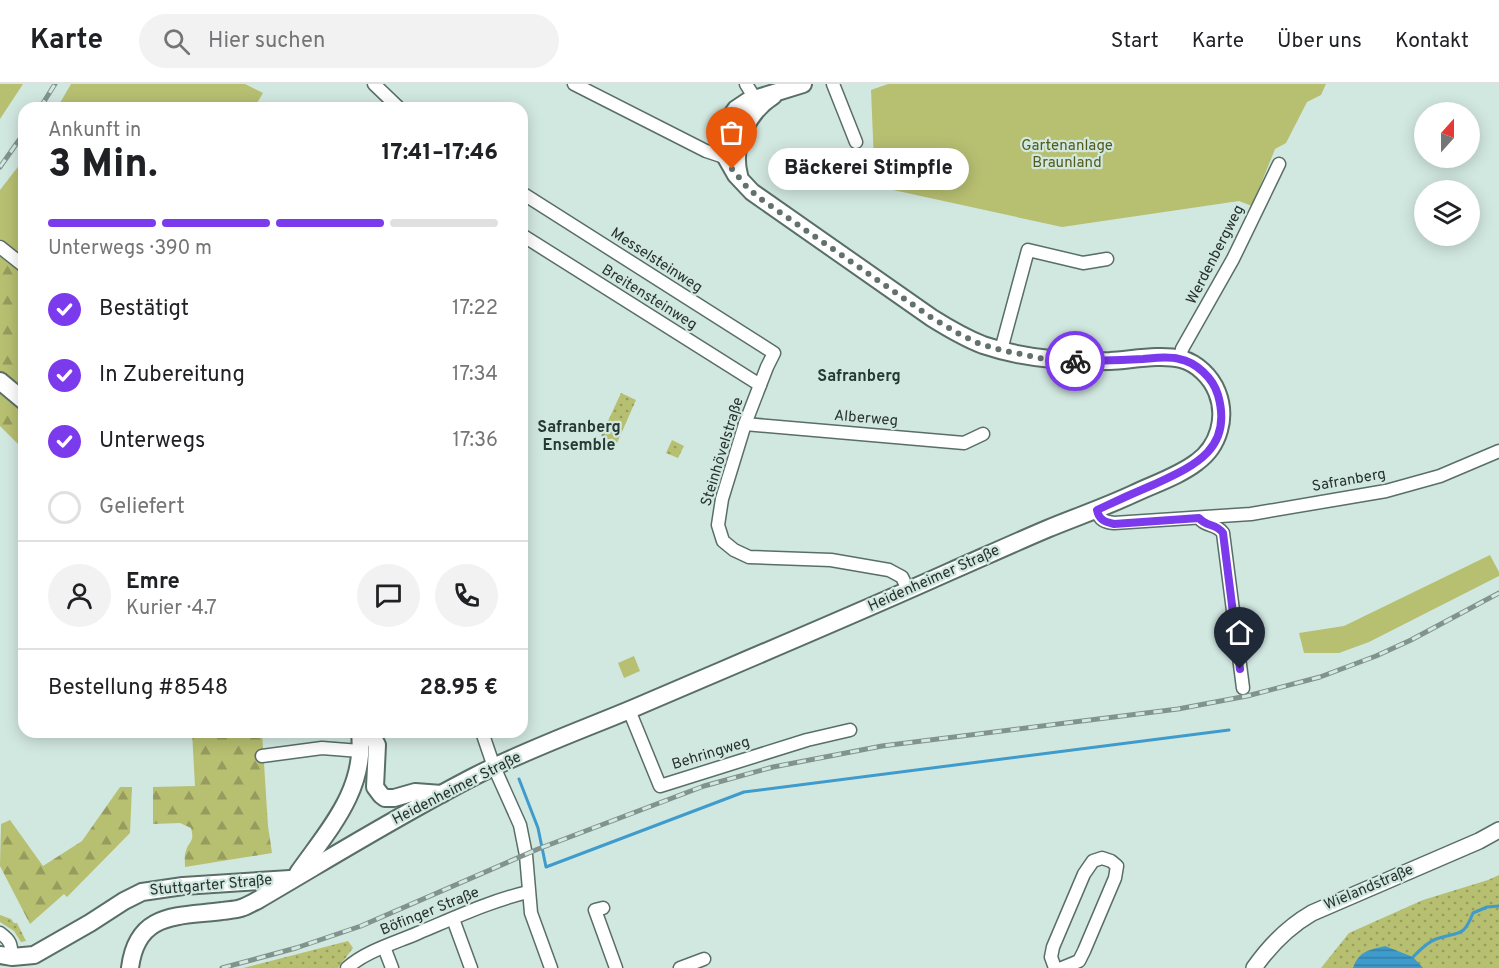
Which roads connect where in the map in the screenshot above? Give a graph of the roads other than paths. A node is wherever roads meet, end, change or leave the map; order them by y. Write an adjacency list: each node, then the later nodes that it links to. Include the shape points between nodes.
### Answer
1 (374, 84): 6 (street)
2 (574, 84): 8 (street, via 706,151)
3 (803, 84): 5 (main road, via 768,99)
4 (832, 84): 7 (street)
5 (754, 96): 8 (main road, via 751,118)
6 (393, 102)
7 (856, 142)
8 (731, 159): 15 (main road, via 741,181 758,197 932,318 970,339)
9 (1279, 164): 17 (street, Werdenbergweg)
10 (528, 197): 16 (street, Messelsteinweg)
11 (528, 239): 19 (street, Breitensteinweg)
12 (0, 247): 14 (street)
13 (1107, 259): 15 (street, via 1083,263 1028,250)
14 (18, 261)
15 (1001, 350): 17 (main road, via 1068,361)
16 (774, 353): 19 (street, Steinhövelstraße)
17 (1180, 359): 24 (main road, Heidenheimer Straße, via 1196,366 1217,390 1221,423 1216,440 1206,455 1187,469)
18 (0, 381): 20 (main road)
19 (760, 385): 21 (street, Steinhövelstraße)
20 (18, 396)
21 (745, 424): 22 (street, Alberweg, via 964,443); 26 (street, Steinhövelstraße, via 722,499 718,525 723,541 749,557 831,560 888,570 902,577)
22 (983, 434)
23 (1499, 451): 25 (street, Safranberg, via 1440,476 1386,491 1251,514)
24 (1097, 510): 25 (street, Safranberg, via 1098,516 1114,524); 26 (main road, Heidenheimer Straße)
25 (1199, 518): 27 (street, via 1223,533)
26 (908, 590): 28 (main road, Heidenheimer Straße)
27 (1243, 688)
28 (629, 710): 29 (street, Behringweg, via 660,786); 35 (main road, Heidenheimer Straße)
29 (850, 730)
30 (360, 738): 33 (main road, Stuttgarter Straße)
31 (373, 738): 36 (main road, via 377,745 375,787 381,795 394,798 415,792)
32 (484, 738): 35 (street)
33 (360, 751): 34 (street, via 322,748); 38 (main road, Stuttgarter Straße, via 348,798)
34 (262, 756)
35 (494, 767): 36 (main road, Heidenheimer Straße); 39 (street, via 520,825)
36 (442, 794): 38 (main road, Heidenheimer Straße)
37 (1499, 830): 55 (street, Wielandstraße, via 1312,913 1280,936)
38 (294, 879): 44 (main road, Stuttgarter Straße, via 176,886 142,892 34,955); 46 (main road, Heidenheimer Straße, via 241,908 160,921 138,940)
39 (528, 892): 41 (street, Böfinger Straße); 50 (street)
40 (603, 908): 51 (street, via 595,910)
41 (453, 919): 43 (street, Böfinger Straße); 49 (street)
42 (0, 933): 44 (street, via 11,945)
43 (384, 947): 47 (street, Böfinger Straße); 48 (street)
44 (6, 956)
45 (704, 959): 52 (street)
46 (130, 968)
47 (347, 968)
48 (392, 968)
49 (471, 968)
50 (550, 968)
51 (616, 968)
52 (680, 968)
53 (1055, 968): 54 (street, via 1053,947 1084,874 1093,861 1111,861 1117,866 1115,878 1084,951 1079,961)
54 (1062, 968)
55 (1254, 968)

